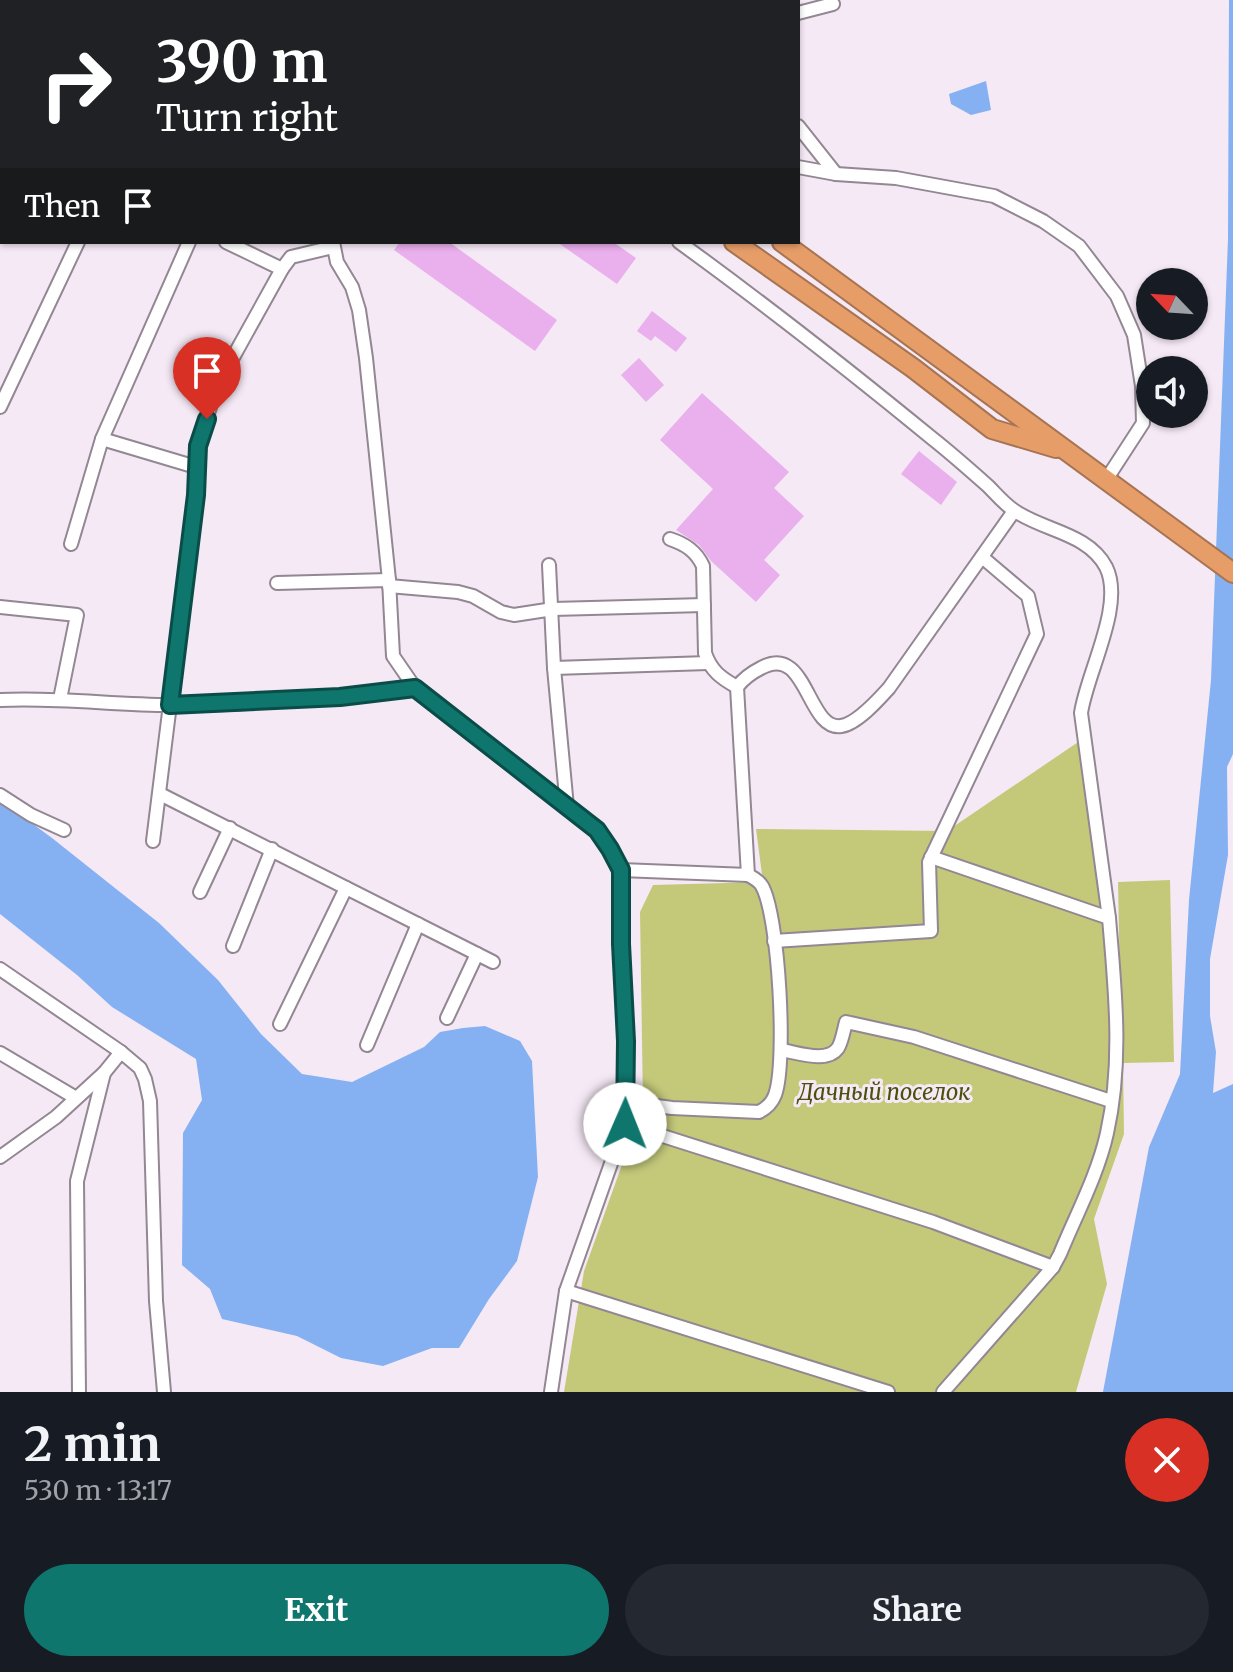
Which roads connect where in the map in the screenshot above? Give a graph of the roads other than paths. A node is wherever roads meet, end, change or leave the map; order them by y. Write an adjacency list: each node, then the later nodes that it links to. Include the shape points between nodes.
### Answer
1 (833, 4): 2 (street)
2 (800, 12)
3 (800, 129): 5 (street)
4 (800, 167): 5 (street)
5 (836, 174): 18 (street, via 896,178 994,196 1079,246 1117,296 1134,335 1142,386 1143,423)
6 (77, 244): 14 (street)
7 (188, 244): 15 (street)
8 (230, 244): 13 (street)
9 (682, 244): 19 (street, via 878,394)
10 (737, 244): 16 (highway, via 992,429)
11 (785, 244): 16 (highway)
12 (333, 245): 13 (street, via 291,257); 26 (street, via 359,310)
13 (282, 269): 17 (street, via 216,388)
14 (0, 407)
15 (102, 439): 17 (street); 21 (street)
16 (1067, 451): 18 (highway)
17 (196, 467): 36 (street)
18 (1106, 480): 24 (highway)
19 (1014, 511): 22 (street); 49 (street, via 1095,552 1107,568 1112,588 1107,625 1081,713)
20 (670, 539): 27 (street, via 698,556)
21 (71, 544)
22 (982, 557): 32 (street, via 889,688 850,723 835,726 824,720 785,665 766,665); 44 (street, via 1028,596 1037,634)
23 (549, 565): 29 (street)
24 (1233, 573)
25 (277, 583): 26 (street)
26 (389, 583): 29 (street, via 458,592 514,615); 33 (street, via 393,656)
27 (704, 605): 29 (street); 30 (street)
28 (0, 607): 34 (street, via 77,615)
29 (553, 609): 31 (street)
30 (708, 663): 31 (street); 32 (street)
31 (554, 668): 39 (street)
32 (737, 687): 46 (street)
33 (415, 688): 36 (street); 39 (street)
34 (60, 699): 35 (street); 36 (street)
35 (0, 700)
36 (170, 705): 37 (street)
37 (160, 794): 40 (street); 42 (street)
38 (0, 795): 41 (street)
39 (567, 807): 45 (street, via 597,830)
40 (230, 828): 43 (street); 48 (street)
41 (64, 830)
42 (153, 841)
43 (272, 849): 47 (street); 52 (street)
44 (931, 857): 49 (street); 51 (street, via 931,931)
45 (621, 870): 46 (street); 65 (street)
46 (748, 875): 51 (street, via 766,896)
47 (346, 888): 50 (street); 57 (street)
48 (200, 892)
49 (1109, 918): 64 (street, via 1116,1009)
50 (418, 924): 53 (street); 58 (street)
51 (774, 941): 59 (street)
52 (233, 946)
53 (477, 954): 54 (street); 56 (street)
54 (493, 962)
55 (0, 969): 60 (street)
56 (447, 1018)
57 (280, 1024)
58 (367, 1045)
59 (781, 1050): 64 (street, via 831,1053 838,1048 846,1022 914,1037); 65 (street, via 776,1092 759,1112)
60 (121, 1052): 62 (street); 71 (street, via 140,1068 150,1101)
61 (0, 1053): 63 (street)
62 (104, 1073): 63 (street); 70 (street, via 77,1181)
63 (76, 1098): 67 (street)
64 (1111, 1101): 68 (street, via 1100,1154)
65 (626, 1102): 66 (street)
66 (625, 1124): 68 (street, via 933,1222); 69 (street)
67 (0, 1157)
68 (1053, 1267): 74 (street)
69 (566, 1291): 72 (street); 73 (street)
70 (79, 1392)
71 (164, 1392)
72 (551, 1392)
73 (888, 1392)
74 (943, 1392)

